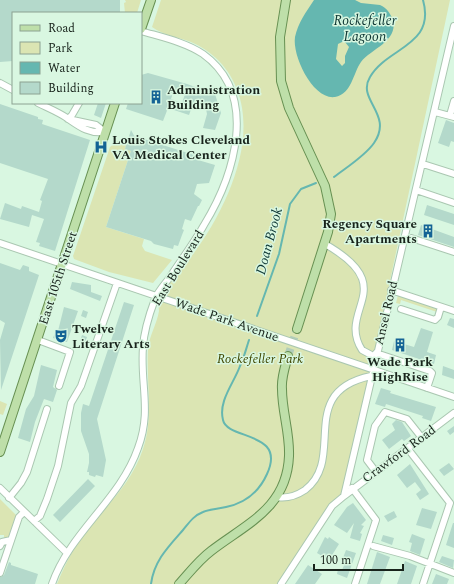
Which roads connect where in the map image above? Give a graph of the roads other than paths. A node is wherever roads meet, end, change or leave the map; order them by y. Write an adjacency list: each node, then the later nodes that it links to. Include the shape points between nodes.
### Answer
1 (151, 0): 4 (main road)
2 (286, 0): 23 (main road, via 280,37 281,81 289,108 326,186 331,220)
3 (454, 26): 6 (street, Ansel Road)
4 (142, 27)
5 (142, 30): 28 (street, East Boulevard, via 195,49 210,60 229,88 237,119 234,154 219,200)
6 (453, 36): 13 (street, Ansel Road)
7 (0, 83): 8 (street)
8 (12, 89)
9 (454, 101): 14 (street)
10 (40, 104): 15 (street)
11 (78, 104): 15 (street)
12 (115, 104): 16 (main road, East 105th Street)
13 (434, 112): 14 (street); 17 (street, Ansel Road)
14 (452, 116)
15 (68, 119): 16 (street, via 96,125)
16 (105, 132): 25 (main road, East 105th Street)
17 (423, 164): 18 (street); 19 (street, Ansel Road)
18 (454, 174)
19 (416, 190): 20 (street); 21 (street, Ansel Road)
20 (454, 203)
21 (405, 236): 24 (street); 27 (street, Ansel Road)
22 (0, 243): 25 (street, Wade Park Avenue)
23 (325, 244): 32 (main road); 34 (street, via 350,261 362,278 364,290 356,323 356,336 362,350)
24 (454, 252)
25 (63, 265): 26 (street, Wade Park Avenue); 33 (main road, East 105th Street)
26 (116, 283): 28 (street, Wade Park Avenue); 52 (street, via 81,386 71,403 58,466 47,499 40,516)
27 (391, 290): 29 (street); 34 (street, Ansel Road)
28 (156, 296): 36 (street, Wade Park Avenue); 56 (street, East Boulevard, via 145,327 143,347 146,408 139,448 125,477)
29 (441, 307): 30 (street, via 435,320); 31 (street)
30 (401, 309)
31 (454, 311)
32 (297, 329)
33 (38, 340): 37 (street, via 70,352); 44 (main road, East 105th Street)
34 (376, 355): 36 (street, Ansel Road); 38 (street, via 430,371 432,373)
35 (288, 356): 49 (main road, via 282,389 289,437 289,458)
36 (371, 373): 38 (street, Wade Park Avenue); 48 (street, Ansel Road); 49 (street, via 350,383 334,398 328,409 320,472 314,481 296,495)
37 (59, 386)
38 (427, 388): 39 (street, Wade Park Avenue)
39 (454, 397)
40 (47, 409): 50 (street, via 27,472)
41 (454, 413): 42 (street, Crawford Road)
42 (422, 438): 43 (street, Crawford Road); 45 (street, via 407,420 385,412 375,426 367,460)
43 (408, 449): 45 (street, Crawford Road); 57 (street, via 450,503)
44 (0, 452)
45 (376, 472): 47 (street, Crawford Road)
46 (0, 488): 50 (street)
47 (352, 488): 48 (street, Crawford Road); 63 (street, via 376,520)
48 (344, 496): 62 (street, via 332,506)
49 (276, 497): 61 (main road, via 253,522 206,555)
50 (9, 498): 51 (street)
51 (24, 512): 52 (street); 53 (street, via 19,517)
52 (34, 521): 56 (street)
53 (11, 540): 54 (street, via 2,542); 58 (street)
54 (0, 546)
55 (373, 546): 57 (street)
56 (68, 553): 60 (street, East Boulevard)
57 (429, 564): 59 (street); 64 (street)
58 (0, 573)
59 (454, 573)
60 (52, 584)
61 (179, 584)
62 (281, 584)
63 (355, 584)
64 (423, 584)

